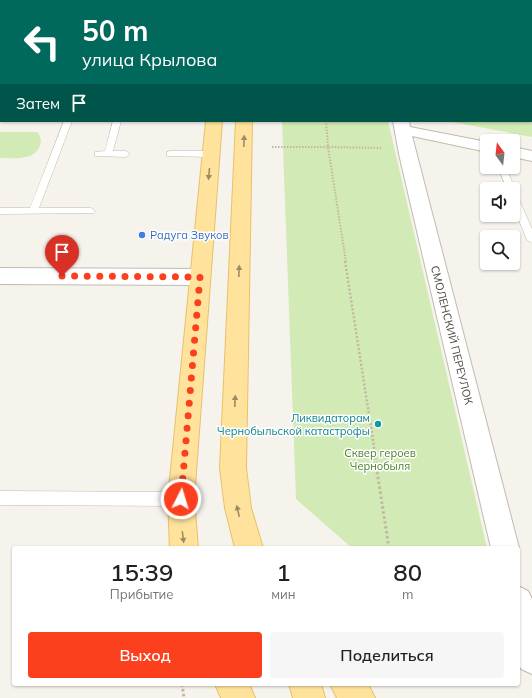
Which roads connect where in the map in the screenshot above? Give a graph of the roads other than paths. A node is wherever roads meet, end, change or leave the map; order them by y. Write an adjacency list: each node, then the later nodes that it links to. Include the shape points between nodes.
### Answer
1 (68, 122): 15 (lane)
2 (117, 122): 9 (lane)
3 (214, 122): 12 (main road)
4 (244, 122): 24 (main road, one-way to 4, via 238,512 233,468)
5 (403, 133): 6 (street); 25 (street, СМОЛЕНСКИЙ ПЕРЕУЛОК)
6 (480, 146)
7 (520, 153): 13 (street)
8 (98, 154): 9 (lane)
9 (108, 154): 10 (lane)
10 (126, 154)
11 (170, 154): 12 (lane)
12 (211, 154): 20 (main road, one-way to 20)
13 (532, 156)
14 (0, 211): 15 (lane)
15 (33, 211): 16 (lane)
16 (91, 211)
17 (520, 211): 18 (lane)
18 (531, 236)
19 (0, 276): 20 (street)
20 (193, 277): 22 (main road)
21 (0, 498): 22 (lane)
22 (181, 499): 23 (main road, one-way to 23)
23 (184, 546)
24 (248, 546)
25 (505, 546)
26 (524, 616): 27 (street)
27 (532, 658)
28 (223, 686): 32 (main road)
29 (232, 686): 33 (main road)
30 (306, 686): 34 (main road)
31 (348, 686): 35 (main road)
32 (226, 698)
33 (239, 698)
34 (309, 698)
35 (359, 698)

